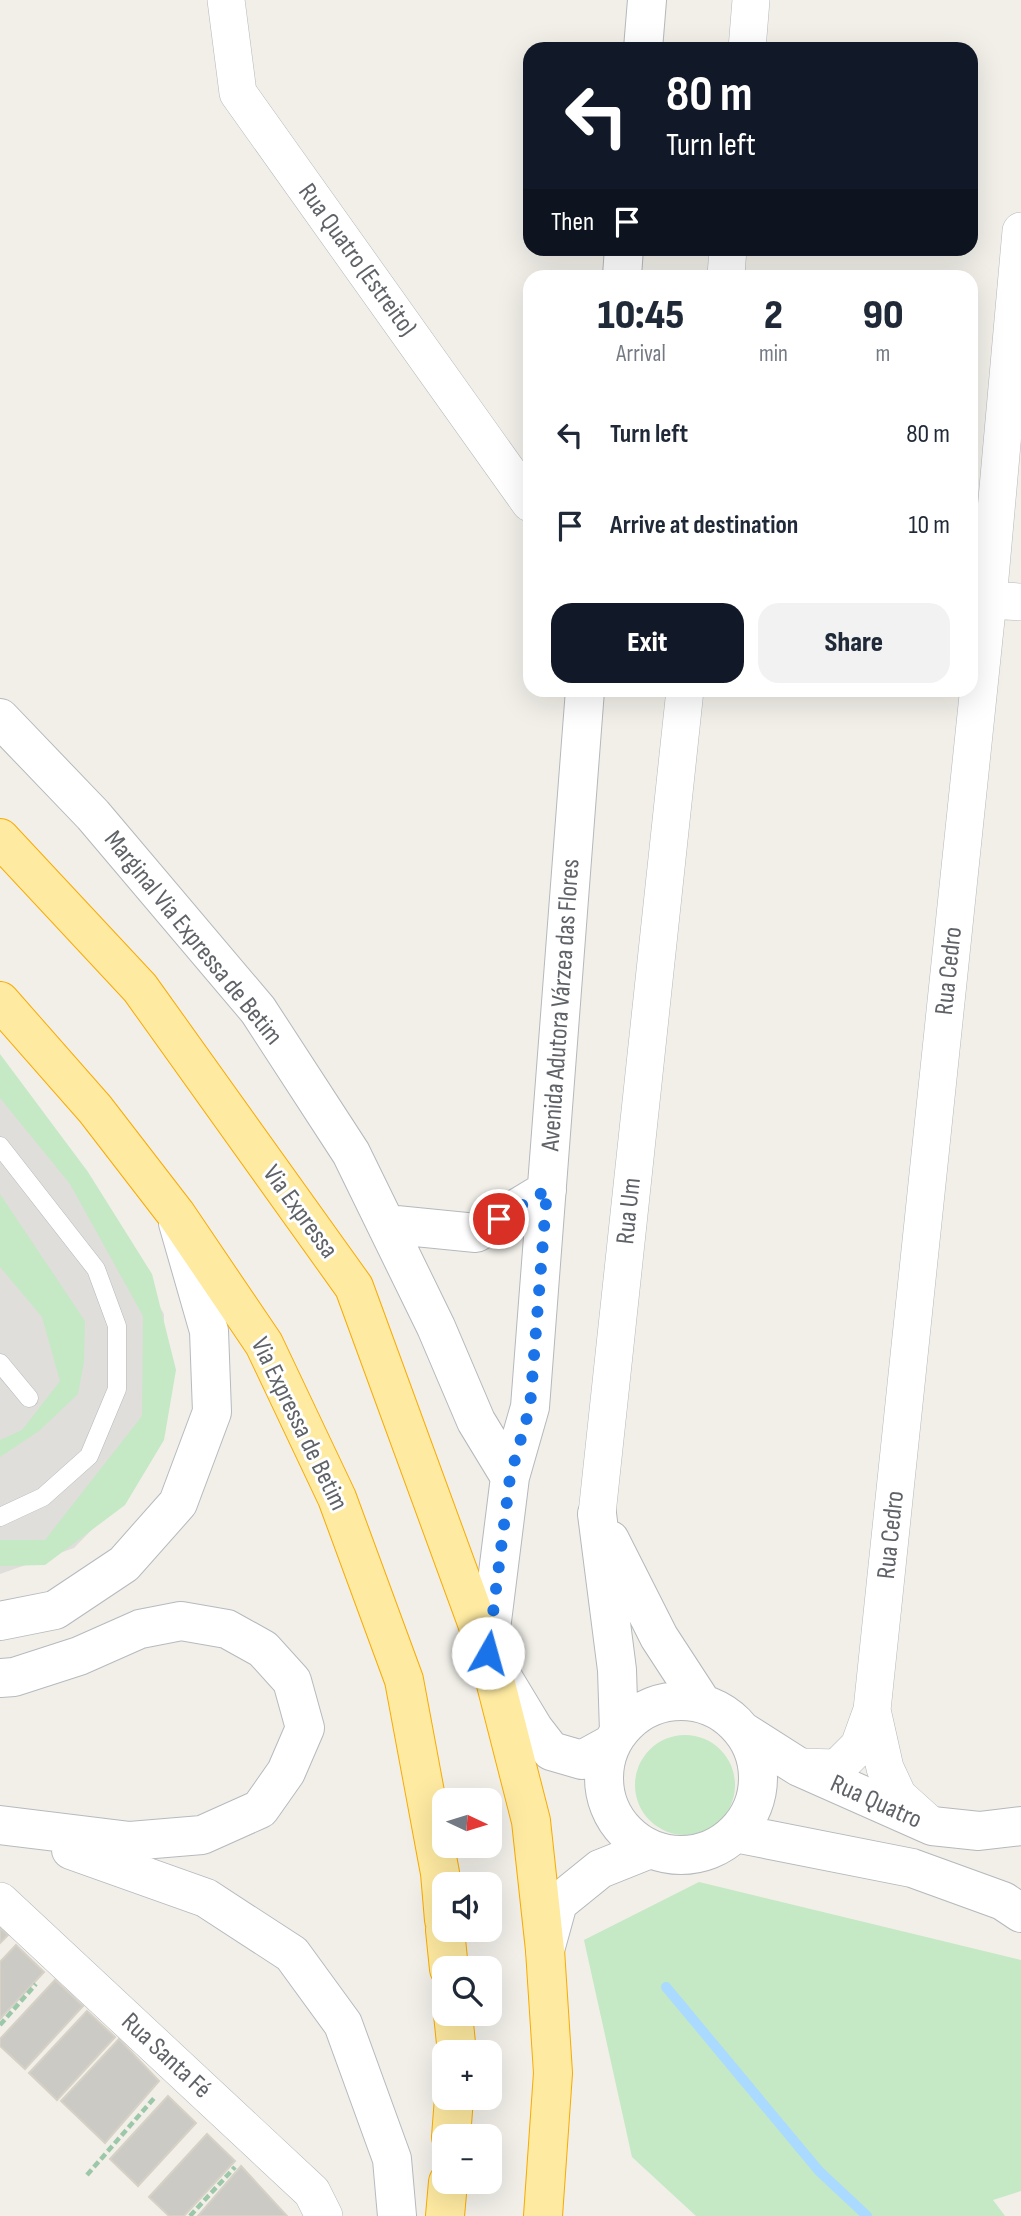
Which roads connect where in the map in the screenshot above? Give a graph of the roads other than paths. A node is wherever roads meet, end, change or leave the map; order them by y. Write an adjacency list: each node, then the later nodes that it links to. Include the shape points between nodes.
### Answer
1 (226, 0): 7 (street, Rua Quatro (Estreito), via 238,93)
2 (647, 0): 4 (street)
3 (751, 0): 5 (street)
4 (644, 42)
5 (748, 42)
6 (1021, 231): 8 (street, Rua Cedro)
7 (523, 493)
8 (993, 600): 27 (street, Rua Cedro)
9 (584, 697): 15 (street, Avenida Adutora Várzea das Flores)
10 (684, 697): 21 (street, Rua Um)
11 (0, 718): 17 (street, Marginal Via Expressa de Betim, via 93,815 258,1010 351,1153)
12 (0, 838): 24 (highway, Via Expressa, via 140,988 354,1287)
13 (0, 1001): 16 (highway, Via Expressa de Betim, via 95,1109)
14 (0, 1146): 22 (lane, via 96,1269 117,1326 117,1389 89,1456 43,1497)
15 (547, 1190): 17 (street, via 476,1233); 20 (street, Avenida Adutora Várzea das Flores, via 530,1407)
16 (176, 1214): 23 (street, via 209,1331 212,1412 178,1503 124,1564 55,1610); 36 (highway, Via Expressa de Betim, via 264,1344 337,1498 404,1680)
17 (386, 1224): 20 (street, Marginal Via Expressa de Betim, via 476,1421)
18 (0, 1363): 19 (lane)
19 (29, 1398)
20 (510, 1477): 24 (street, Avenida Adutora Várzea das Flores)
21 (597, 1514): 26 (street, via 659,1637); 29 (street, Rua Um, via 617,1670)
22 (0, 1517)
23 (0, 1621)
24 (488, 1653): 29 (street, via 551,1751 582,1760); 39 (highway, Via Expressa, via 531,1821)
25 (0, 1678): 31 (street, via 79,1656 140,1629 181,1621 227,1629 263,1649 292,1681 305,1728 286,1772 260,1810 202,1835 130,1841)
26 (702, 1703): 28 (street, via 725,1714); 29 (street, via 657,1704 637,1714)
27 (872, 1710): 30 (street, Rua Cedro, via 859,1746 836,1768); 32 (street, Rua Cedro, via 885,1768 898,1796)
28 (744, 1732): 30 (street, Rua Quatro); 34 (street, via 759,1773 749,1816)
29 (615, 1738): 35 (street, via 604,1768 605,1793 629,1836)
30 (799, 1767): 32 (street, Rua Quatro)
31 (0, 1825): 42 (street, via 206,1898 292,1954 344,2024 392,2159)
32 (932, 1826): 33 (street, Rua Quatro, via 979,1831)
33 (1021, 1826)
34 (736, 1833): 35 (street, via 695,1855 672,1856); 38 (street, Rua Quatro, via 912,1868 1003,1901)
35 (650, 1849): 39 (street, via 600,1869 558,1902)
36 (440, 1872)
37 (0, 1901): 41 (street, Rua Santa Fé, via 312,2192)
38 (1021, 1913)
39 (545, 1950): 44 (highway, Via Expressa, via 553,2073)
40 (447, 2194): 43 (highway)
41 (324, 2216)
42 (397, 2216)
43 (445, 2216)
44 (543, 2216)

